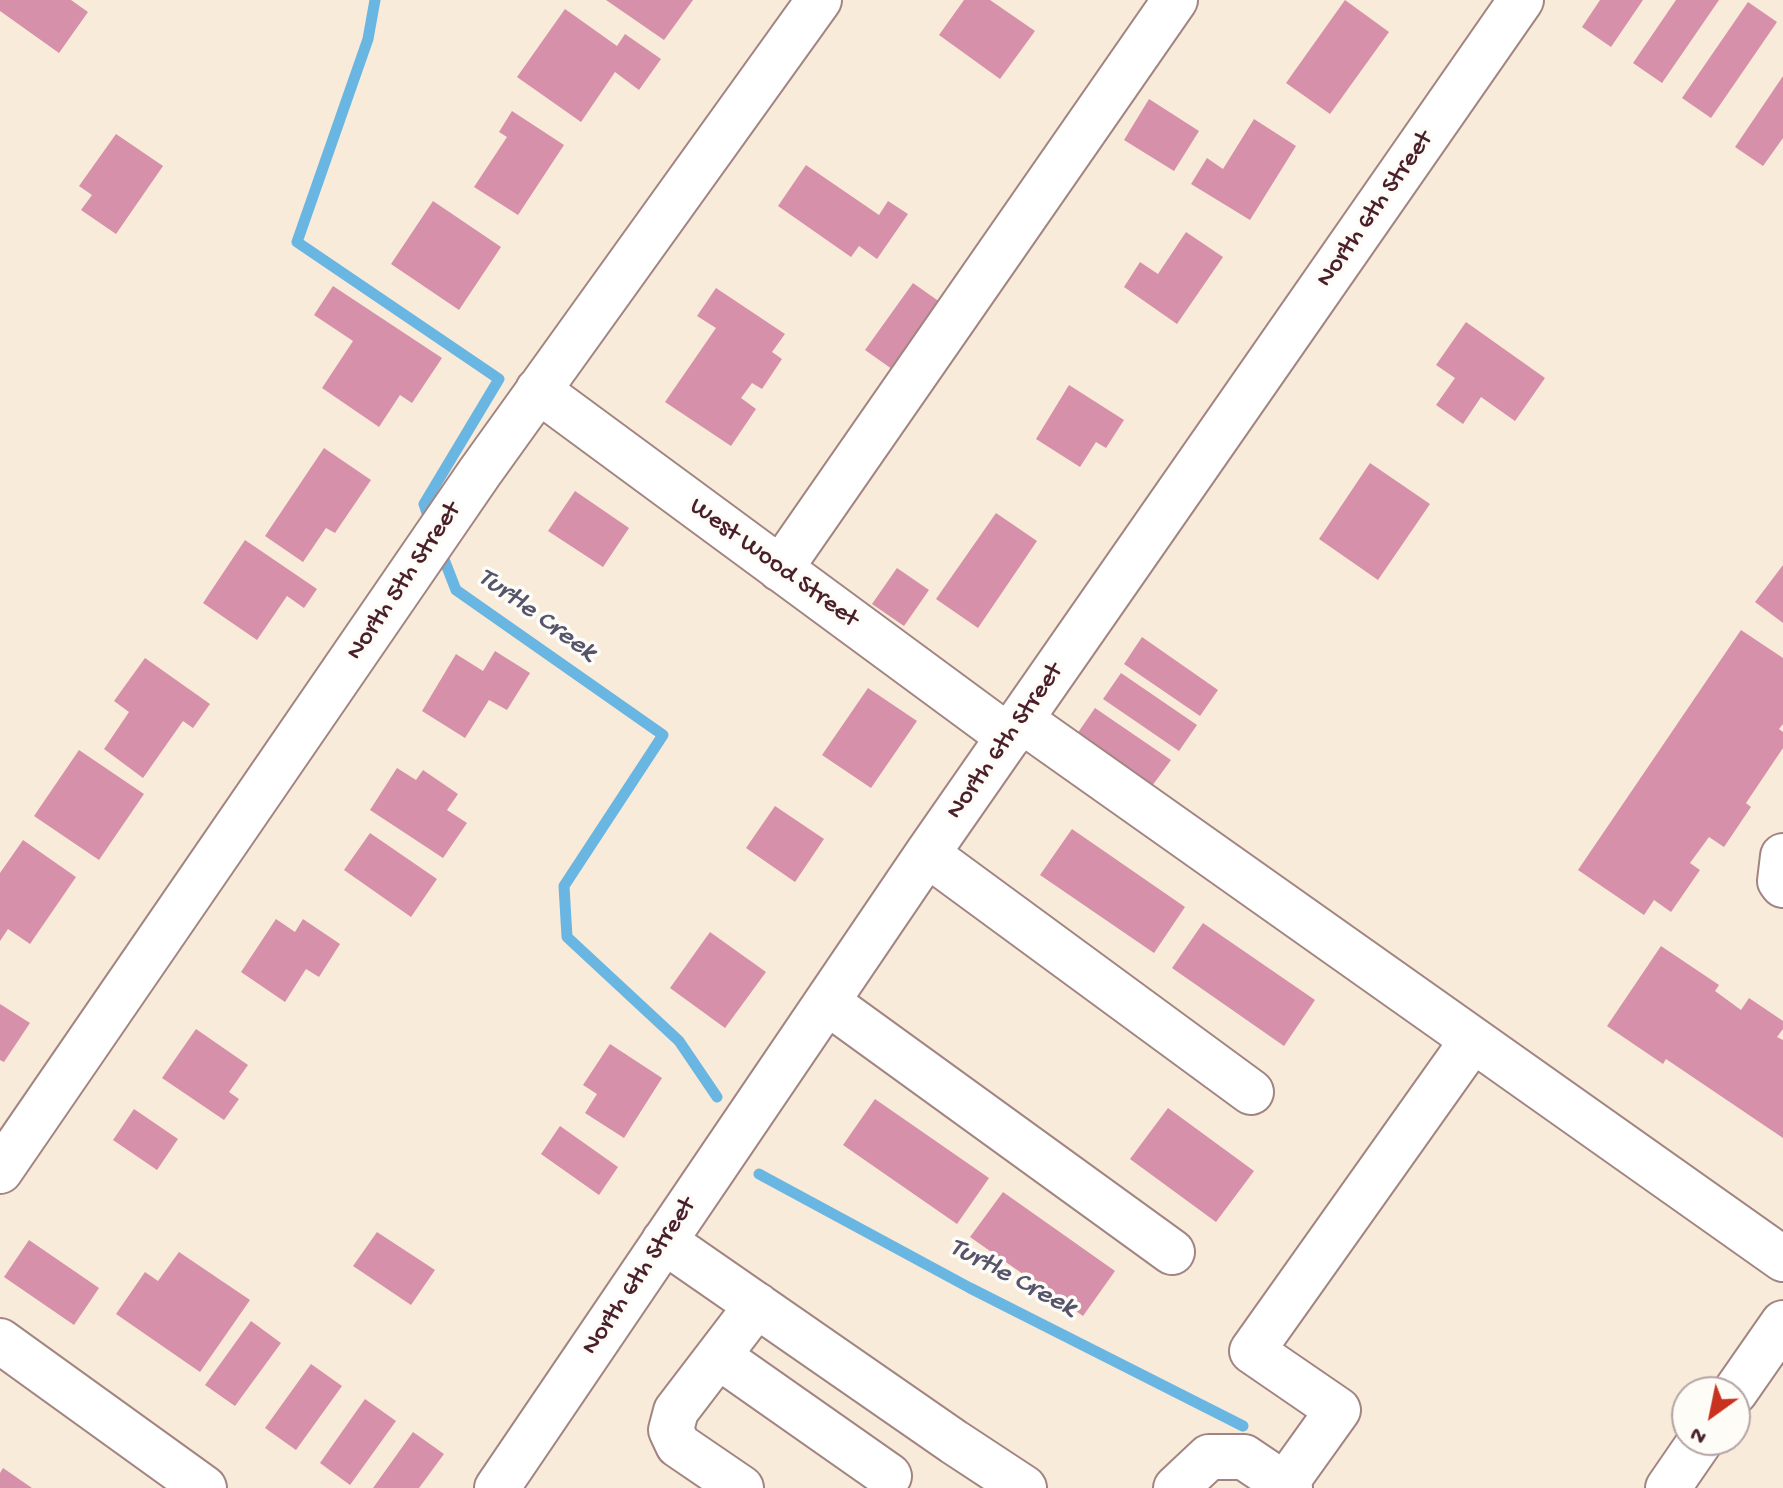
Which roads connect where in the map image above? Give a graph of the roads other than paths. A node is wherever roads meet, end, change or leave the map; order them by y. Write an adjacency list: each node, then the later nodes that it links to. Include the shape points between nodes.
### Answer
1 (819, 0): 4 (street, North 5th Street)
2 (1175, 0): 5 (street)
3 (1521, 0): 6 (street, North 6th Street)
4 (538, 390): 5 (street, West Wood Street); 13 (street, North 5th Street)
5 (780, 569): 6 (street, West Wood Street)
6 (1015, 728): 7 (street, North 6th Street); 11 (street, West Wood Street, via 1192,840)
7 (927, 854): 10 (street, North 6th Street); 12 (street)
8 (1783, 856): 9 (street)
9 (1783, 885)
10 (827, 1002): 14 (street, North 6th Street); 15 (street)
11 (1472, 1041): 16 (street, West Wood Street); 25 (street, via 1252,1351 1338,1410)
12 (1251, 1092)
13 (0, 1171)
14 (664, 1241): 17 (street); 27 (street, North 6th Street)
15 (1172, 1252)
16 (1783, 1259)
17 (757, 1305): 20 (street); 22 (street)
18 (1783, 1323): 21 (street)
19 (0, 1341): 26 (street)
20 (718, 1356): 24 (street); 28 (street, via 676,1411 671,1430 678,1445)
21 (1746, 1376)
22 (954, 1442): 24 (street); 29 (street)
23 (1690, 1456): 31 (street)
24 (884, 1482)
25 (1287, 1486): 30 (street, via 1244,1457 1209,1457)
26 (204, 1488)
27 (497, 1488)
28 (741, 1488)
29 (1024, 1488)
30 (1176, 1488)
31 (1668, 1488)

